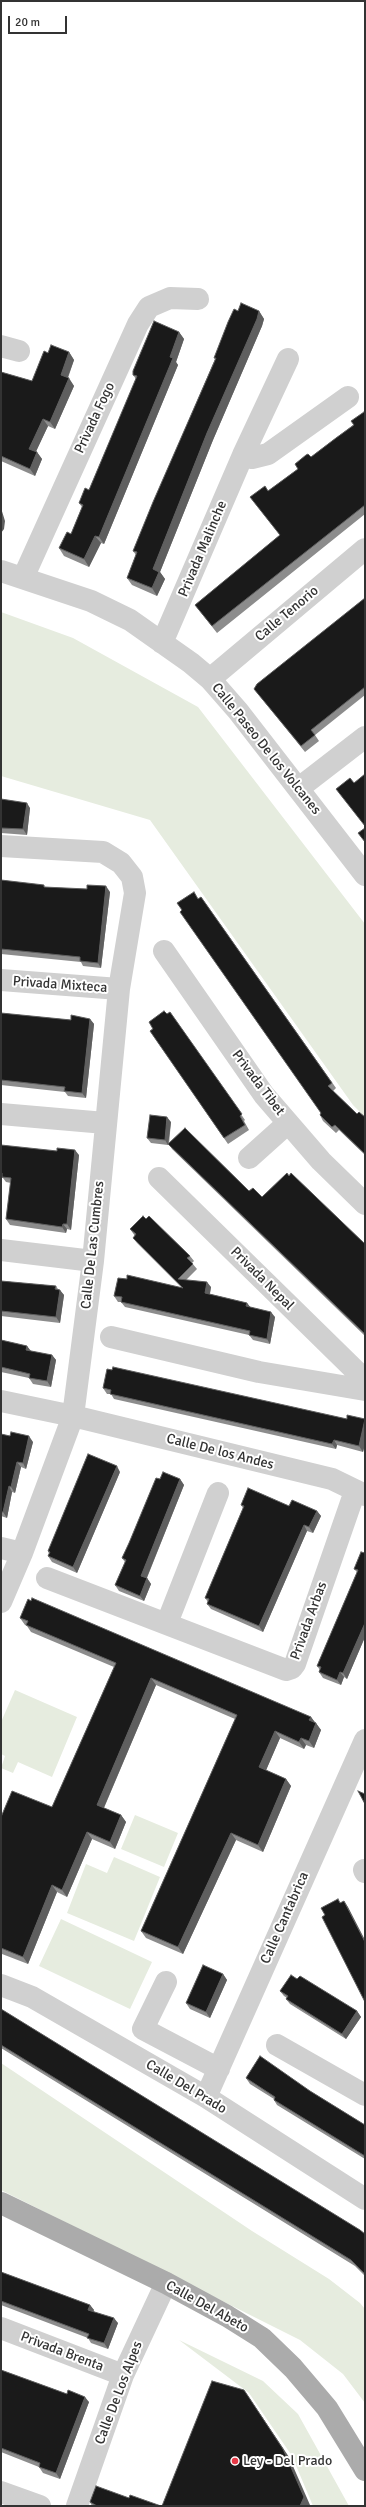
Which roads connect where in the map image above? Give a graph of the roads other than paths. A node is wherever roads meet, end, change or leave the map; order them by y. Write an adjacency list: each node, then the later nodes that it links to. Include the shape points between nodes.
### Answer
1 (198, 299): 7 (street, Privada Fogo, via 170,298 149,307 135,331)
2 (288, 359): 4 (street, Privada Malinche)
3 (348, 397): 4 (street, via 268,454 252,458)
4 (243, 455): 8 (street, Privada Malinche)
5 (365, 549): 9 (street, Calle Tenorio)
6 (1, 571): 7 (street, Calle Paseo De los Volcanes)
7 (23, 578): 8 (street, Calle Paseo De los Volcanes, via 91,601 130,620)
8 (162, 643): 9 (street, Calle Paseo De los Volcanes)
9 (210, 679): 11 (street, Calle Paseo De los Volcanes)
10 (365, 737): 11 (street)
11 (299, 788): 13 (street, Calle Paseo De los Volcanes)
12 (1, 846): 16 (street, Calle De Las Cumbres, via 103,852 122,863 132,877 135,893)
13 (365, 875)
14 (164, 951): 19 (street, Privada Tibet, via 264,1095)
15 (1, 980): 16 (street, Privada Mixteca)
16 (119, 990): 18 (street, Calle De Las Cumbres)
17 (1, 1114): 18 (street)
18 (105, 1123): 24 (street, Calle De Las Cumbres)
19 (288, 1123): 20 (street); 22 (street, Privada Tibet, via 321,1161)
20 (249, 1158)
21 (159, 1178): 26 (street, Privada Nepal)
22 (365, 1204)
23 (1, 1250): 24 (street)
24 (93, 1261): 29 (street, Calle De Las Cumbres)
25 (111, 1337): 27 (street, via 259,1372)
26 (365, 1380)
27 (365, 1390)
28 (1, 1401): 29 (street, Calle De los Andes)
29 (73, 1416): 31 (street, Calle De los Andes, via 332,1479); 33 (street, Calle De Las Cumbres)
30 (218, 1493): 36 (street)
31 (360, 1493): 36 (street, Privada Arbas, via 292,1668 286,1670)
32 (1, 1548): 33 (street)
33 (22, 1553): 35 (street, Calle De Las Cumbres)
34 (47, 1578): 36 (street, Privada Arbas)
35 (1, 1602)
36 (167, 1623)
37 (365, 1740): 41 (street, Calle Cantabrica)
38 (166, 1982): 41 (street, via 143,2029)
39 (1, 1985): 43 (street, Calle Del Prado, via 32,1997)
40 (277, 2045): 42 (street)
41 (218, 2069): 43 (street, Calle Cantabrica)
42 (365, 2095)
43 (206, 2097): 44 (street, Calle Del Prado)
44 (365, 2199)
45 (1, 2203): 46 (main road, Calle Del Abeto)
46 (166, 2283): 48 (street, Calle De Los Alpes); 49 (main road, Calle Del Abeto, via 262,2338 293,2368 327,2408)
47 (1, 2328): 48 (street, Privada Brenta)
48 (122, 2375): 52 (street, Calle De Los Alpes)
49 (365, 2470)
50 (1, 2492): 51 (street)
51 (40, 2506)
52 (77, 2506)

